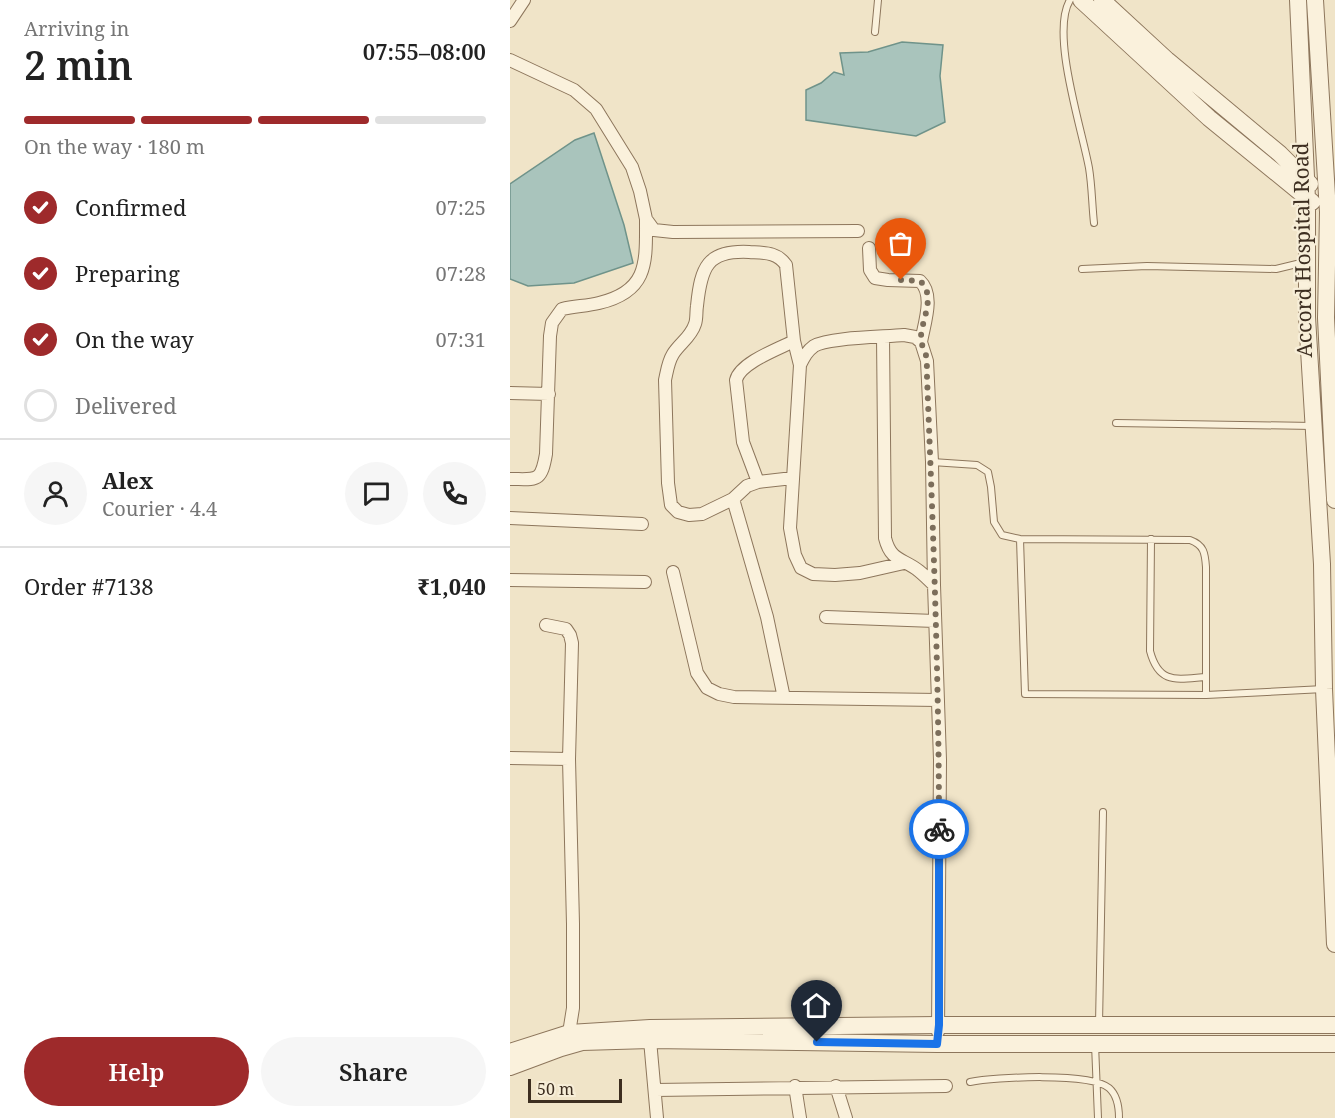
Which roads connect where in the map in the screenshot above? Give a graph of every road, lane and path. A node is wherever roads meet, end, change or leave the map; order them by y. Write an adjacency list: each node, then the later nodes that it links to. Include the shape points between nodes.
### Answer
1 (524, 0): 8 (street)
2 (878, 0): 9 (lane)
3 (1070, 0): 15 (lane, via 1064,38 1089,168)
4 (1081, 0): 12 (street, via 1209,118)
5 (1102, 0): 11 (street)
6 (1298, 0): 11 (street)
7 (1316, 0): 13 (street, Accord Hospital Road)
8 (510, 21)
9 (875, 32)
10 (510, 60): 14 (street, via 574,90 596,109 632,167)
11 (1306, 181): 12 (street); 13 (street)
12 (1307, 199): 13 (street); 18 (street)
13 (1331, 206): 33 (street, Accord Hospital Road, via 1326,318)
14 (646, 219): 16 (street, via 654,230 660,231); 25 (street, via 644,267 636,284 603,302 562,309 552,323)
15 (1094, 223)
16 (858, 231)
17 (870, 248): 22 (street, via 870,270 875,278 920,281 924,285 927,300)
18 (1308, 261): 19 (lane, via 1276,269); 27 (street)
19 (1082, 269)
20 (883, 337): 22 (street, via 904,335); 23 (street, via 816,345); 38 (street, via 885,538 894,557)
21 (794, 341): 23 (street); 31 (street, via 737,374 743,442); 32 (street, via 786,266 779,256 734,251 714,257 706,265 695,324 674,352 665,380 668,483 671,505 678,512 702,514)
22 (921, 342): 28 (street, via 927,361)
23 (800, 365): 30 (street)
24 (510, 393): 25 (street)
25 (549, 394): 29 (street, via 541,475)
26 (1116, 423): 27 (lane)
27 (1313, 426): 47 (street, via 1322,564)
28 (932, 462): 36 (lane, via 977,465 988,472 994,522 1002,535); 42 (street)
29 (510, 478)
30 (793, 478): 31 (street); 38 (street, via 789,528 801,567 813,574 835,575)
31 (758, 482): 32 (street)
32 (733, 499): 49 (street, via 767,617)
33 (1335, 500)
34 (510, 518): 35 (street)
35 (642, 524)
36 (1020, 539): 37 (lane); 48 (lane, via 1025,694)
37 (1151, 539): 46 (lane, via 1152,660 1165,676); 46 (lane, via 1190,540 1202,546)
38 (904, 563): 42 (street, via 920,571)
39 (673, 572): 49 (street, via 696,673 707,688 734,697)
40 (510, 580): 41 (street)
41 (645, 582)
42 (934, 585): 44 (street)
43 (826, 617): 44 (street)
44 (935, 621): 50 (street)
45 (546, 624): 53 (street, via 566,629 572,643)
46 (1206, 677): 48 (lane)
47 (1324, 689): 48 (lane); 51 (street)
48 (1206, 695)
49 (784, 698): 50 (street)
50 (938, 700): 58 (street)
51 (1331, 741): 55 (street)
52 (510, 758): 53 (street)
53 (569, 759): 59 (street, via 573,1008)
54 (1103, 812): 56 (lane)
55 (1335, 944)
56 (1099, 1024): 57 (street); 58 (street)
57 (1335, 1024)
58 (939, 1025): 59 (street, via 650,1028); 61 (street)
59 (569, 1033): 64 (street)
60 (650, 1040): 61 (street); 65 (street, via 582,1042); 71 (street)
61 (937, 1044): 62 (street)
62 (1095, 1044): 63 (street); 67 (lane)
63 (1335, 1044)
64 (510, 1052)
65 (510, 1067)
66 (970, 1082): 67 (lane, via 996,1078)
67 (1097, 1082): 75 (lane); 76 (lane, via 1114,1094)
68 (795, 1086): 69 (street); 71 (street); 73 (street)
69 (836, 1086): 70 (street); 74 (street)
70 (946, 1086)
71 (655, 1090): 72 (street)
72 (657, 1118)
73 (800, 1118)
74 (846, 1118)
75 (1098, 1118)
76 (1119, 1118)

